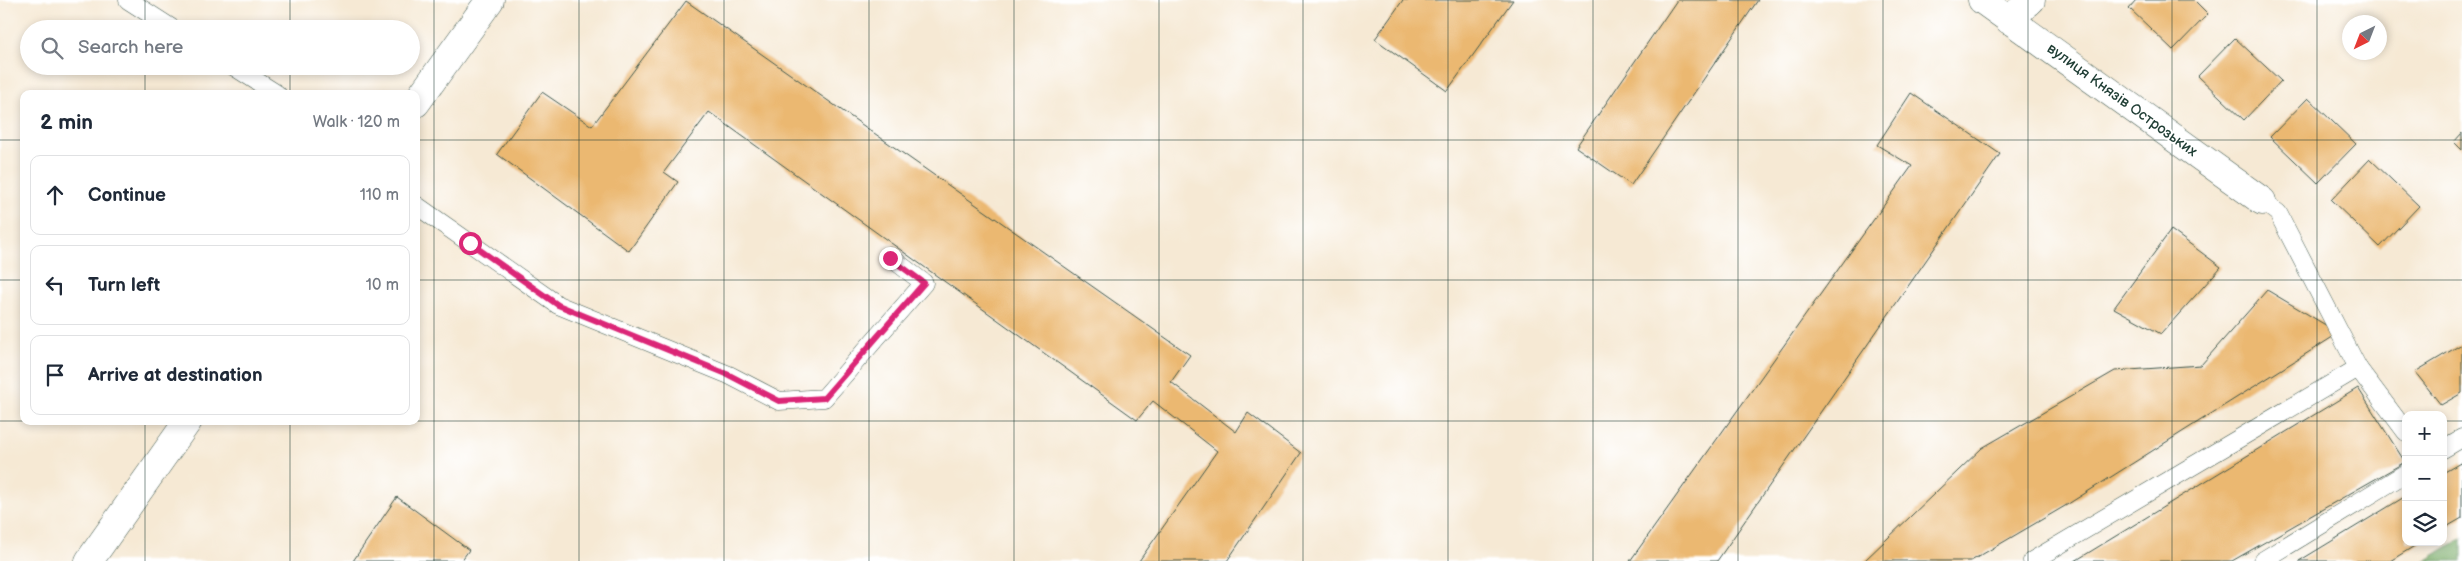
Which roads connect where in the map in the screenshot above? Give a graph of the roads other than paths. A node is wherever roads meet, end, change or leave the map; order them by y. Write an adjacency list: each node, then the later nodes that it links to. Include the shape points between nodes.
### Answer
1 (128, 0): 5 (lane)
2 (490, 0): 9 (street)
3 (1982, 0): 6 (street, вулиця Князів Острозьких)
4 (2030, 0): 6 (street)
5 (160, 20)
6 (2009, 20): 10 (street, вулиця Князів Острозьких)
7 (247, 75): 8 (lane)
8 (271, 90)
9 (420, 97)
10 (2262, 201): 13 (lane, via 2278,213)
11 (420, 208): 12 (lane, via 558,305 729,375 779,401 824,398 924,283)
12 (890, 258)
13 (2358, 368): 15 (lane); 20 (lane)
14 (185, 425): 19 (street)
15 (2402, 427)
16 (2462, 438): 17 (lane)
17 (2447, 447)
18 (2402, 475): 21 (lane)
19 (89, 561)
20 (2032, 561)
21 (2262, 561)

